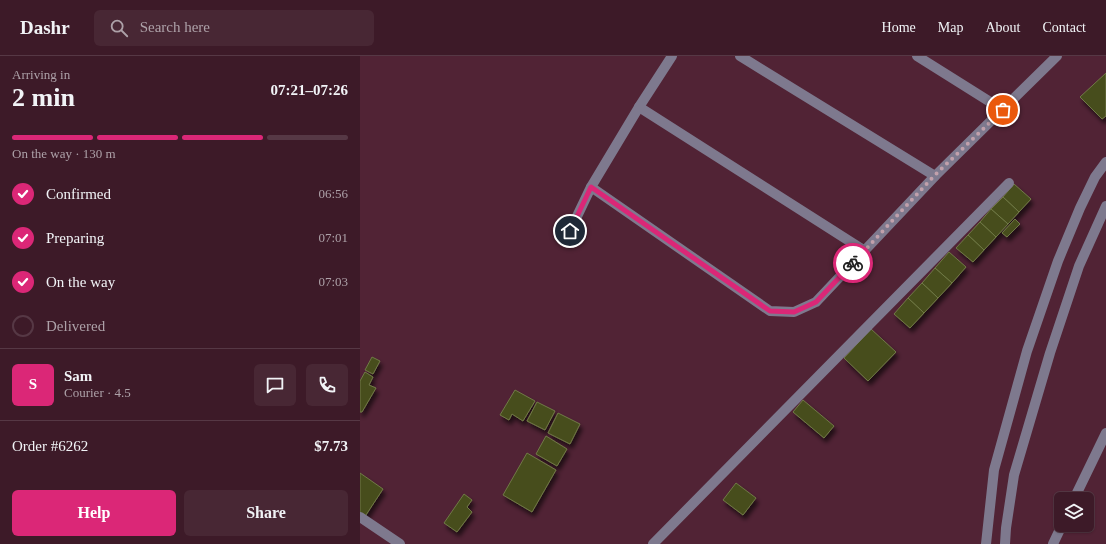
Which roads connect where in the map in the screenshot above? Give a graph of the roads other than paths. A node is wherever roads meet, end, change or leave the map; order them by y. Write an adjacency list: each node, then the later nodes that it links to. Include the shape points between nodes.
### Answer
1 (672, 56): 5 (street)
2 (740, 56): 8 (street)
3 (917, 56): 6 (street)
4 (1057, 56): 6 (street)
5 (638, 107): 10 (street); 13 (street)
6 (1003, 110): 8 (street)
7 (1106, 162): 20 (street, via 1092,183 1060,255 1027,351 994,470)
8 (934, 176): 13 (street)
9 (1009, 183): 19 (street)
10 (591, 187): 12 (street); 13 (street, via 770,311 794,312 816,302)
11 (1106, 206): 21 (street, via 1079,266 1048,360 1014,475)
12 (570, 231)
13 (865, 251)
14 (1106, 433): 15 (street)
15 (1077, 492)
16 (360, 517): 18 (street)
17 (1059, 532): 22 (street)
18 (400, 544)
19 (653, 544)
20 (986, 544)
21 (1005, 544)
22 (1053, 544)

